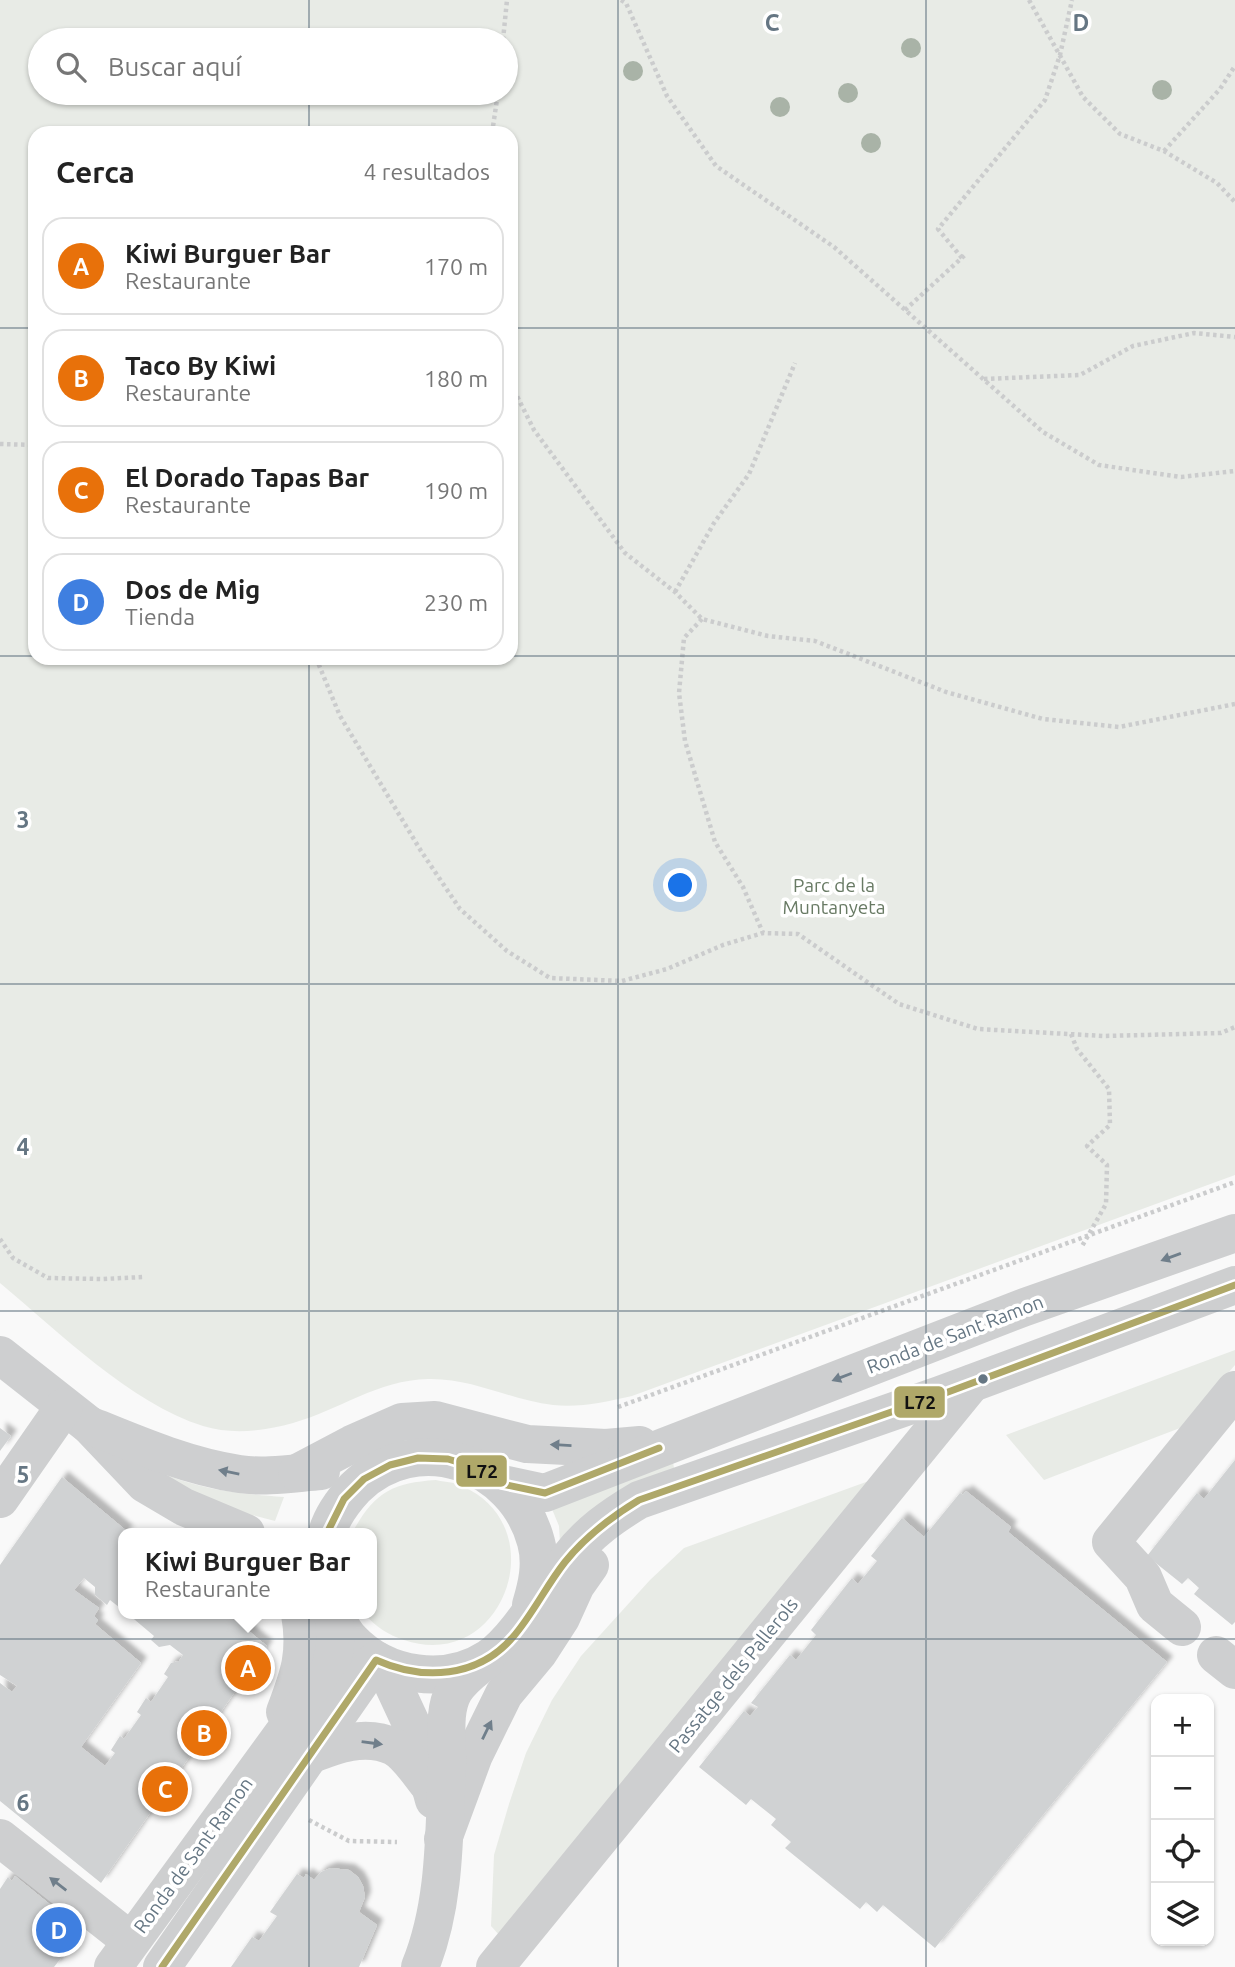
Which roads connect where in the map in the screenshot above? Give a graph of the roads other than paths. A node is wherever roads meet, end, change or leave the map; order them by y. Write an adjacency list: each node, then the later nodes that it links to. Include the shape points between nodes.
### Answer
1 (1235, 1233): 7 (street, Ronda de Sant Ramon, one-way to 7, via 1025,1307)
2 (1235, 1285): 4 (street, Ronda de Sant Ramon)
3 (0, 1355): 6 (street)
4 (971, 1384): 11 (street, Ronda de Sant Ramon); 29 (street, Passatge dels Pallerols)
5 (1235, 1390): 19 (street, via 1111,1542 1143,1577 1156,1605)
6 (77, 1416): 9 (street, one-way to 6, via 242,1474 202,1466 157,1452); 12 (street); 13 (street, via 145,1484)
7 (678, 1440): 9 (street, Ronda de Sant Ramon, one-way to 9, via 606,1448 527,1444 435,1420 402,1422); 10 (street, Ronda de Sant Ramon, via 545,1493)
8 (390, 1465): 9 (street); 10 (street, Ronda de Sant Ramon, via 418,1458 448,1459 477,1468); 14 (street, Ronda de Sant Ramon, via 364,1479 344,1499)
9 (297, 1473)
10 (502, 1484): 15 (street, Ronda de Sant Ramon, via 524,1511 537,1544 538,1579)
11 (671, 1487): 15 (street, Ronda de Sant Ramon, via 605,1521 571,1555); 25 (street, Ronda de Sant Ramon, one-way to 11, via 474,1755 504,1694 539,1652 601,1548)
12 (0, 1499)
13 (234, 1528)
14 (329, 1528)
15 (529, 1612): 20 (street, Ronda de Sant Ramon, via 512,1638)
16 (301, 1619): 22 (street, Ronda de Sant Ramon, via 302,1667)
17 (334, 1619): 22 (street, Ronda de Sant Ramon, via 335,1654)
18 (336, 1619): 21 (street, Ronda de Sant Ramon, via 351,1640)
19 (1182, 1627)
20 (488, 1658): 21 (street, Ronda de Sant Ramon, via 464,1670 437,1675 410,1673); 25 (street, via 453,1692 447,1717)
21 (380, 1662): 22 (street, Ronda de Sant Ramon); 23 (street, via 416,1734)
22 (291, 1750): 23 (street, one-way to 23, via 370,1740 396,1748); 26 (street, Ronda de Sant Ramon); 27 (street, Ronda de Sant Ramon, via 209,1902)
23 (432, 1788): 25 (street)
24 (0, 1838): 26 (street, one-way to 24)
25 (443, 1839): 28 (street, via 438,1900)
26 (122, 1954)
27 (162, 1967)
28 (420, 1967)
29 (495, 1967)

